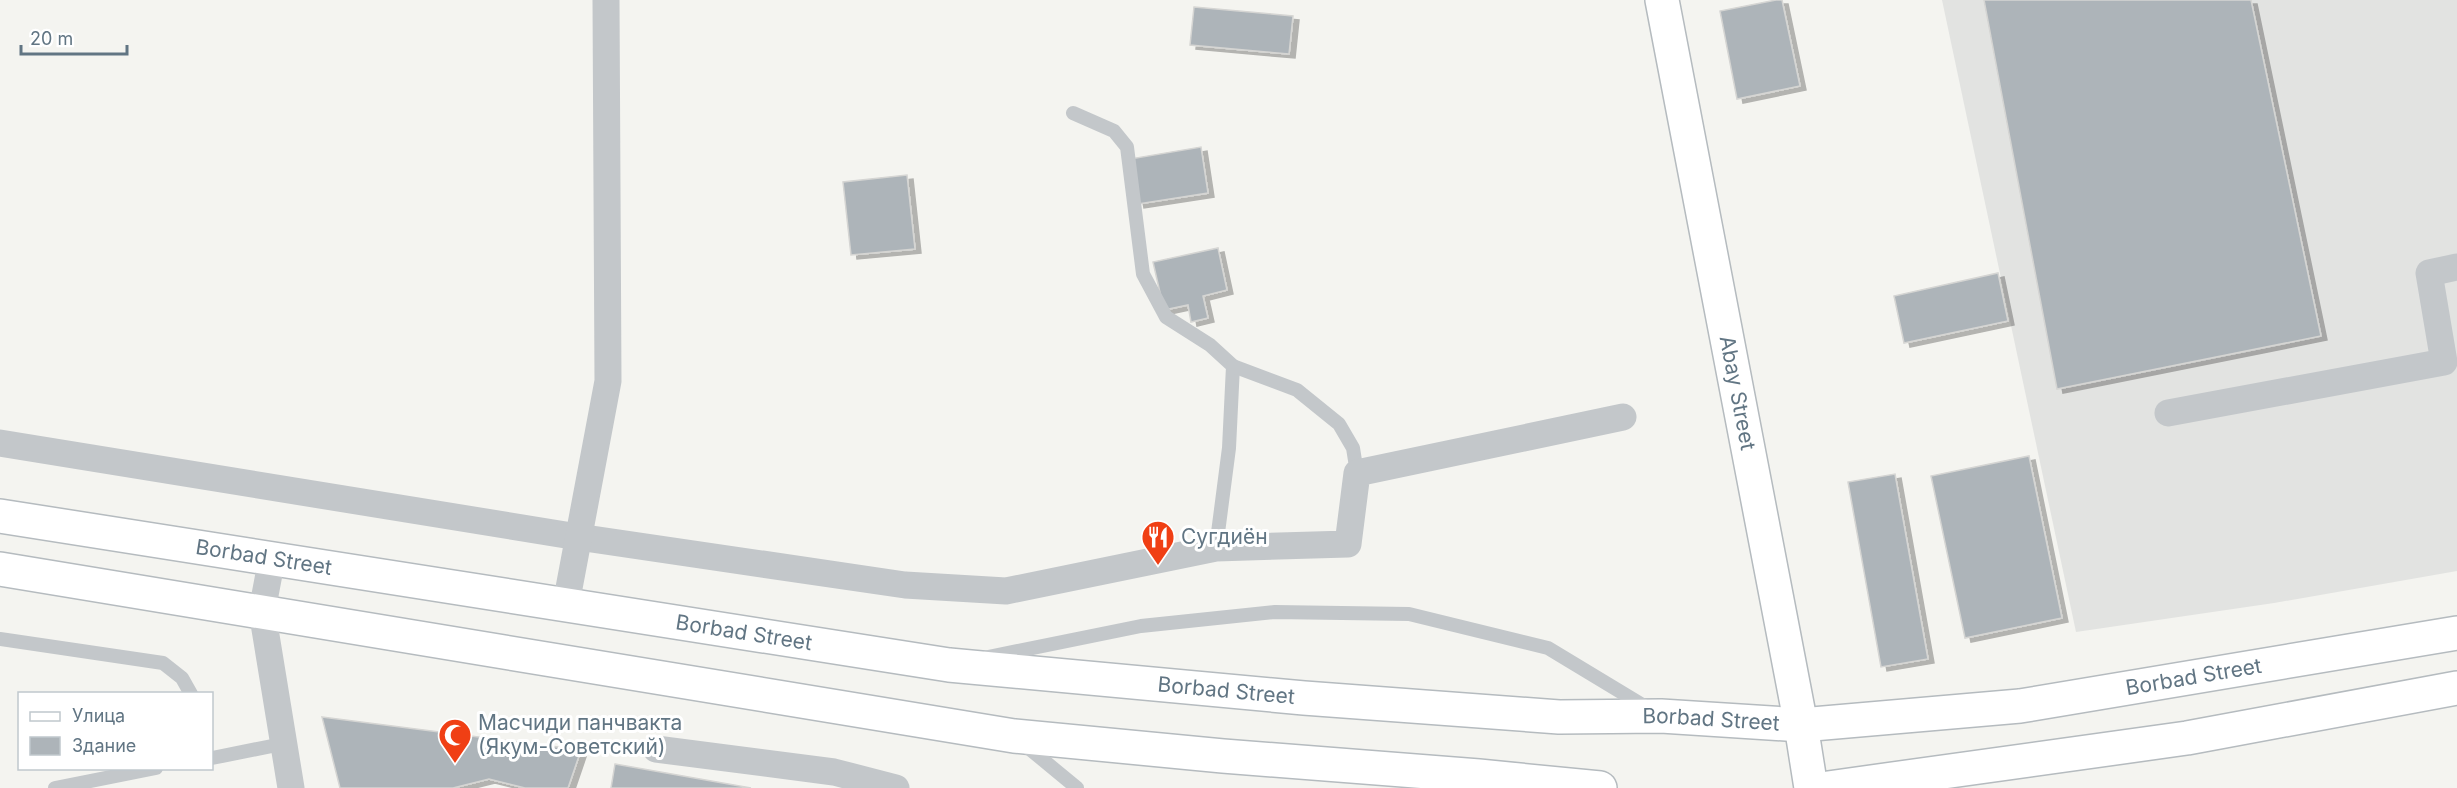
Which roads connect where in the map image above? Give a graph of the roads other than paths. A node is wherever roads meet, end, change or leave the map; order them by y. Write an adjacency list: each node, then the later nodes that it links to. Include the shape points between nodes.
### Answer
1 (606, 0): 11 (street, via 608,381)
2 (1662, 0): 23 (main road, Abay Street)
3 (1073, 113): 5 (lane, via 1114,132 1127,147 1143,274 1166,317 1210,345)
4 (2457, 267): 6 (street, via 2429,273 2444,362)
5 (1233, 366): 9 (lane, via 1297,390 1339,424 1353,448); 12 (lane, via 1229,448)
6 (2168, 413)
7 (1623, 417): 9 (street)
8 (0, 443): 11 (street)
9 (1357, 473): 12 (street, via 1348,544)
10 (0, 516): 13 (main road, Borbad Street)
11 (578, 537): 12 (street, via 905,585 1006,591); 15 (street)
12 (1216, 548)
13 (272, 558): 15 (main road, Borbad Street); 16 (street)
14 (0, 569): 16 (main road)
15 (566, 604): 19 (main road, Borbad Street)
16 (262, 611): 24 (main road); 25 (street)
17 (2457, 633): 23 (main road, Borbad Street, via 2020,706)
18 (0, 639): 21 (lane, via 163,663 182,678)
19 (949, 664): 22 (main road, Borbad Street, via 1304,698 1559,717); 22 (lane, via 1140,626 1275,612 1409,614 1548,648)
20 (2457, 688): 35 (main road, via 2187,738)
21 (190, 692)
22 (1661, 716): 23 (main road, Borbad Street)
23 (1801, 725): 34 (main road, Abay Street)
24 (1014, 736): 32 (lane); 33 (main road)
25 (282, 744): 27 (lane); 30 (street)
26 (656, 749): 31 (street, via 834,772)
27 (213, 758)
28 (146, 770): 29 (lane)
29 (55, 788)
30 (291, 788)
31 (896, 788)
32 (1077, 788)
33 (1600, 788)
34 (1811, 788)
35 (1828, 788)

